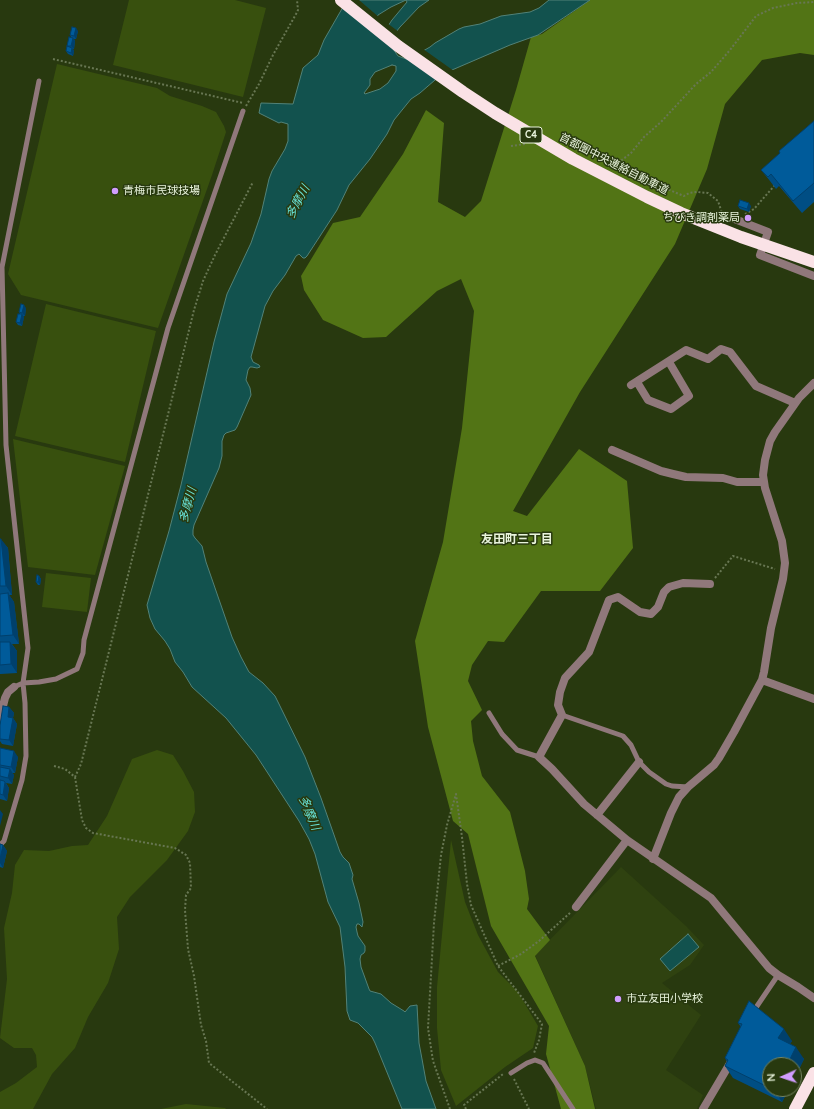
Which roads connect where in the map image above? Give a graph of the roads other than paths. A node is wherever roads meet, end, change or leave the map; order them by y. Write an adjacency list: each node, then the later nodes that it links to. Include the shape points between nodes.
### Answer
1 (341, 0): 7 (highway, 首都圏中央連絡自動車道 / C4, bridge, via 398,46 463,92 573,159 681,213 740,237)
2 (351, 0): 6 (highway, 首都圏中央連絡自動車道 / C4, via 467,87 575,153 696,213)
3 (39, 81): 16 (lane, via 2,267 6,445 28,648)
4 (243, 111): 16 (lane, via 168,328 78,669 56,679)
5 (732, 218): 8 (street, via 768,232 760,255)
6 (814, 256)
7 (814, 262)
8 (814, 276)
9 (668, 362): 9 (street, via 634,384 648,400 671,409 689,396); 11 (street, via 686,350 708,359 721,349 730,352 756,386)
10 (814, 383): 11 (street)
11 (795, 403): 13 (street, via 770,441 764,460)
12 (612, 450): 13 (street, via 673,474 723,478 737,482)
13 (764, 482): 15 (street, via 782,541 785,563)
14 (710, 584): 20 (street, via 683,583 669,587 651,614 640,612 618,597 609,600 589,652 565,678 558,705)
15 (762, 680): 18 (street); 24 (street, via 719,758)
16 (23, 683): 17 (lane); 27 (lane, via 26,756 22,780 4,841)
17 (14, 687): 21 (street, via 5,698)
18 (814, 699)
19 (489, 713): 22 (lane, via 502,734 517,750)
20 (562, 715): 22 (street); 23 (lane, via 624,736)
21 (0, 718)
22 (539, 757): 25 (street)
23 (639, 762): 24 (lane, via 666,784); 25 (street)
24 (688, 787): 28 (street, via 679,797 671,813)
25 (597, 815): 26 (street)
26 (627, 840): 28 (street); 29 (street)
27 (0, 845)
28 (653, 859): 30 (street, via 711,898 762,960)
29 (576, 907)
30 (778, 975): 31 (street); 32 (lane)
31 (814, 998)
32 (749, 1018)
33 (736, 1054): 37 (street)
34 (511, 1073): 36 (lane, via 535,1060 542,1063)
35 (814, 1073): 38 (highway)
36 (573, 1109)
37 (703, 1109)
38 (795, 1109)

